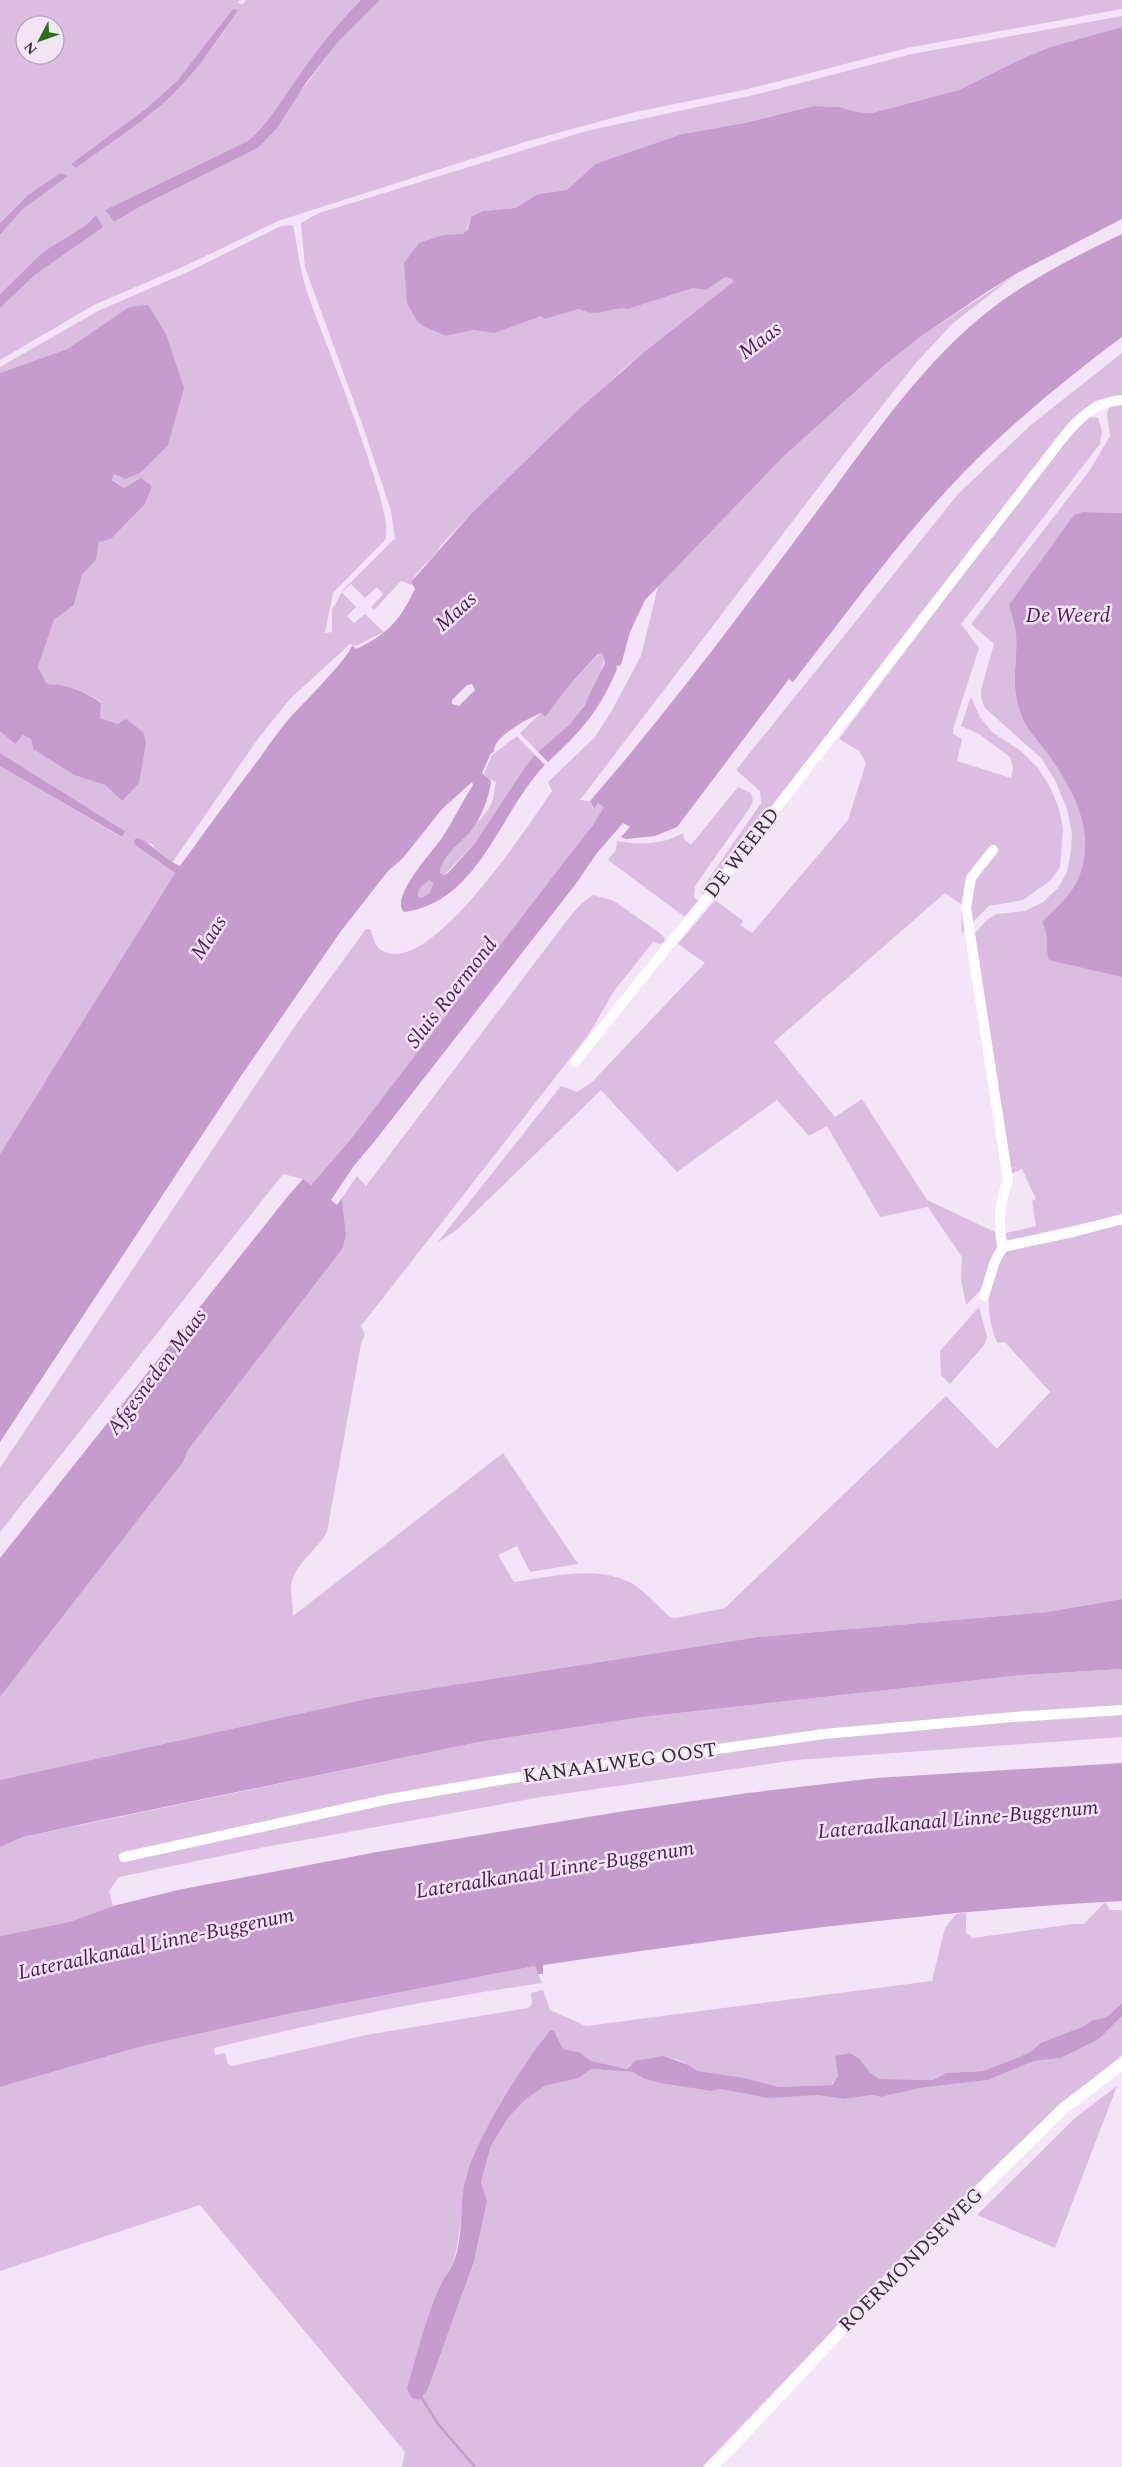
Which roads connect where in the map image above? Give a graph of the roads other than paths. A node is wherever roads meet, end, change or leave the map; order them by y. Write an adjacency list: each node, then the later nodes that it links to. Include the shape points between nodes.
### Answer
1 (1122, 400): 3 (street, DE WEERD, via 1097,406 1080,418 1062,439 710,894)
2 (993, 850): 5 (street, via 971,878 966,908 1008,1180 1001,1202 999,1230)
3 (575, 1062)
4 (1122, 1219): 5 (street)
5 (1003, 1247): 6 (street)
6 (984, 1296)
7 (1122, 1710): 8 (street, KANAALWEG OOST, via 824,1734 506,1779 389,1799)
8 (124, 1857)
9 (1122, 2064): 10 (main road, ROERMONDSEWEG, via 1063,2109 912,2257)
10 (711, 2467)

